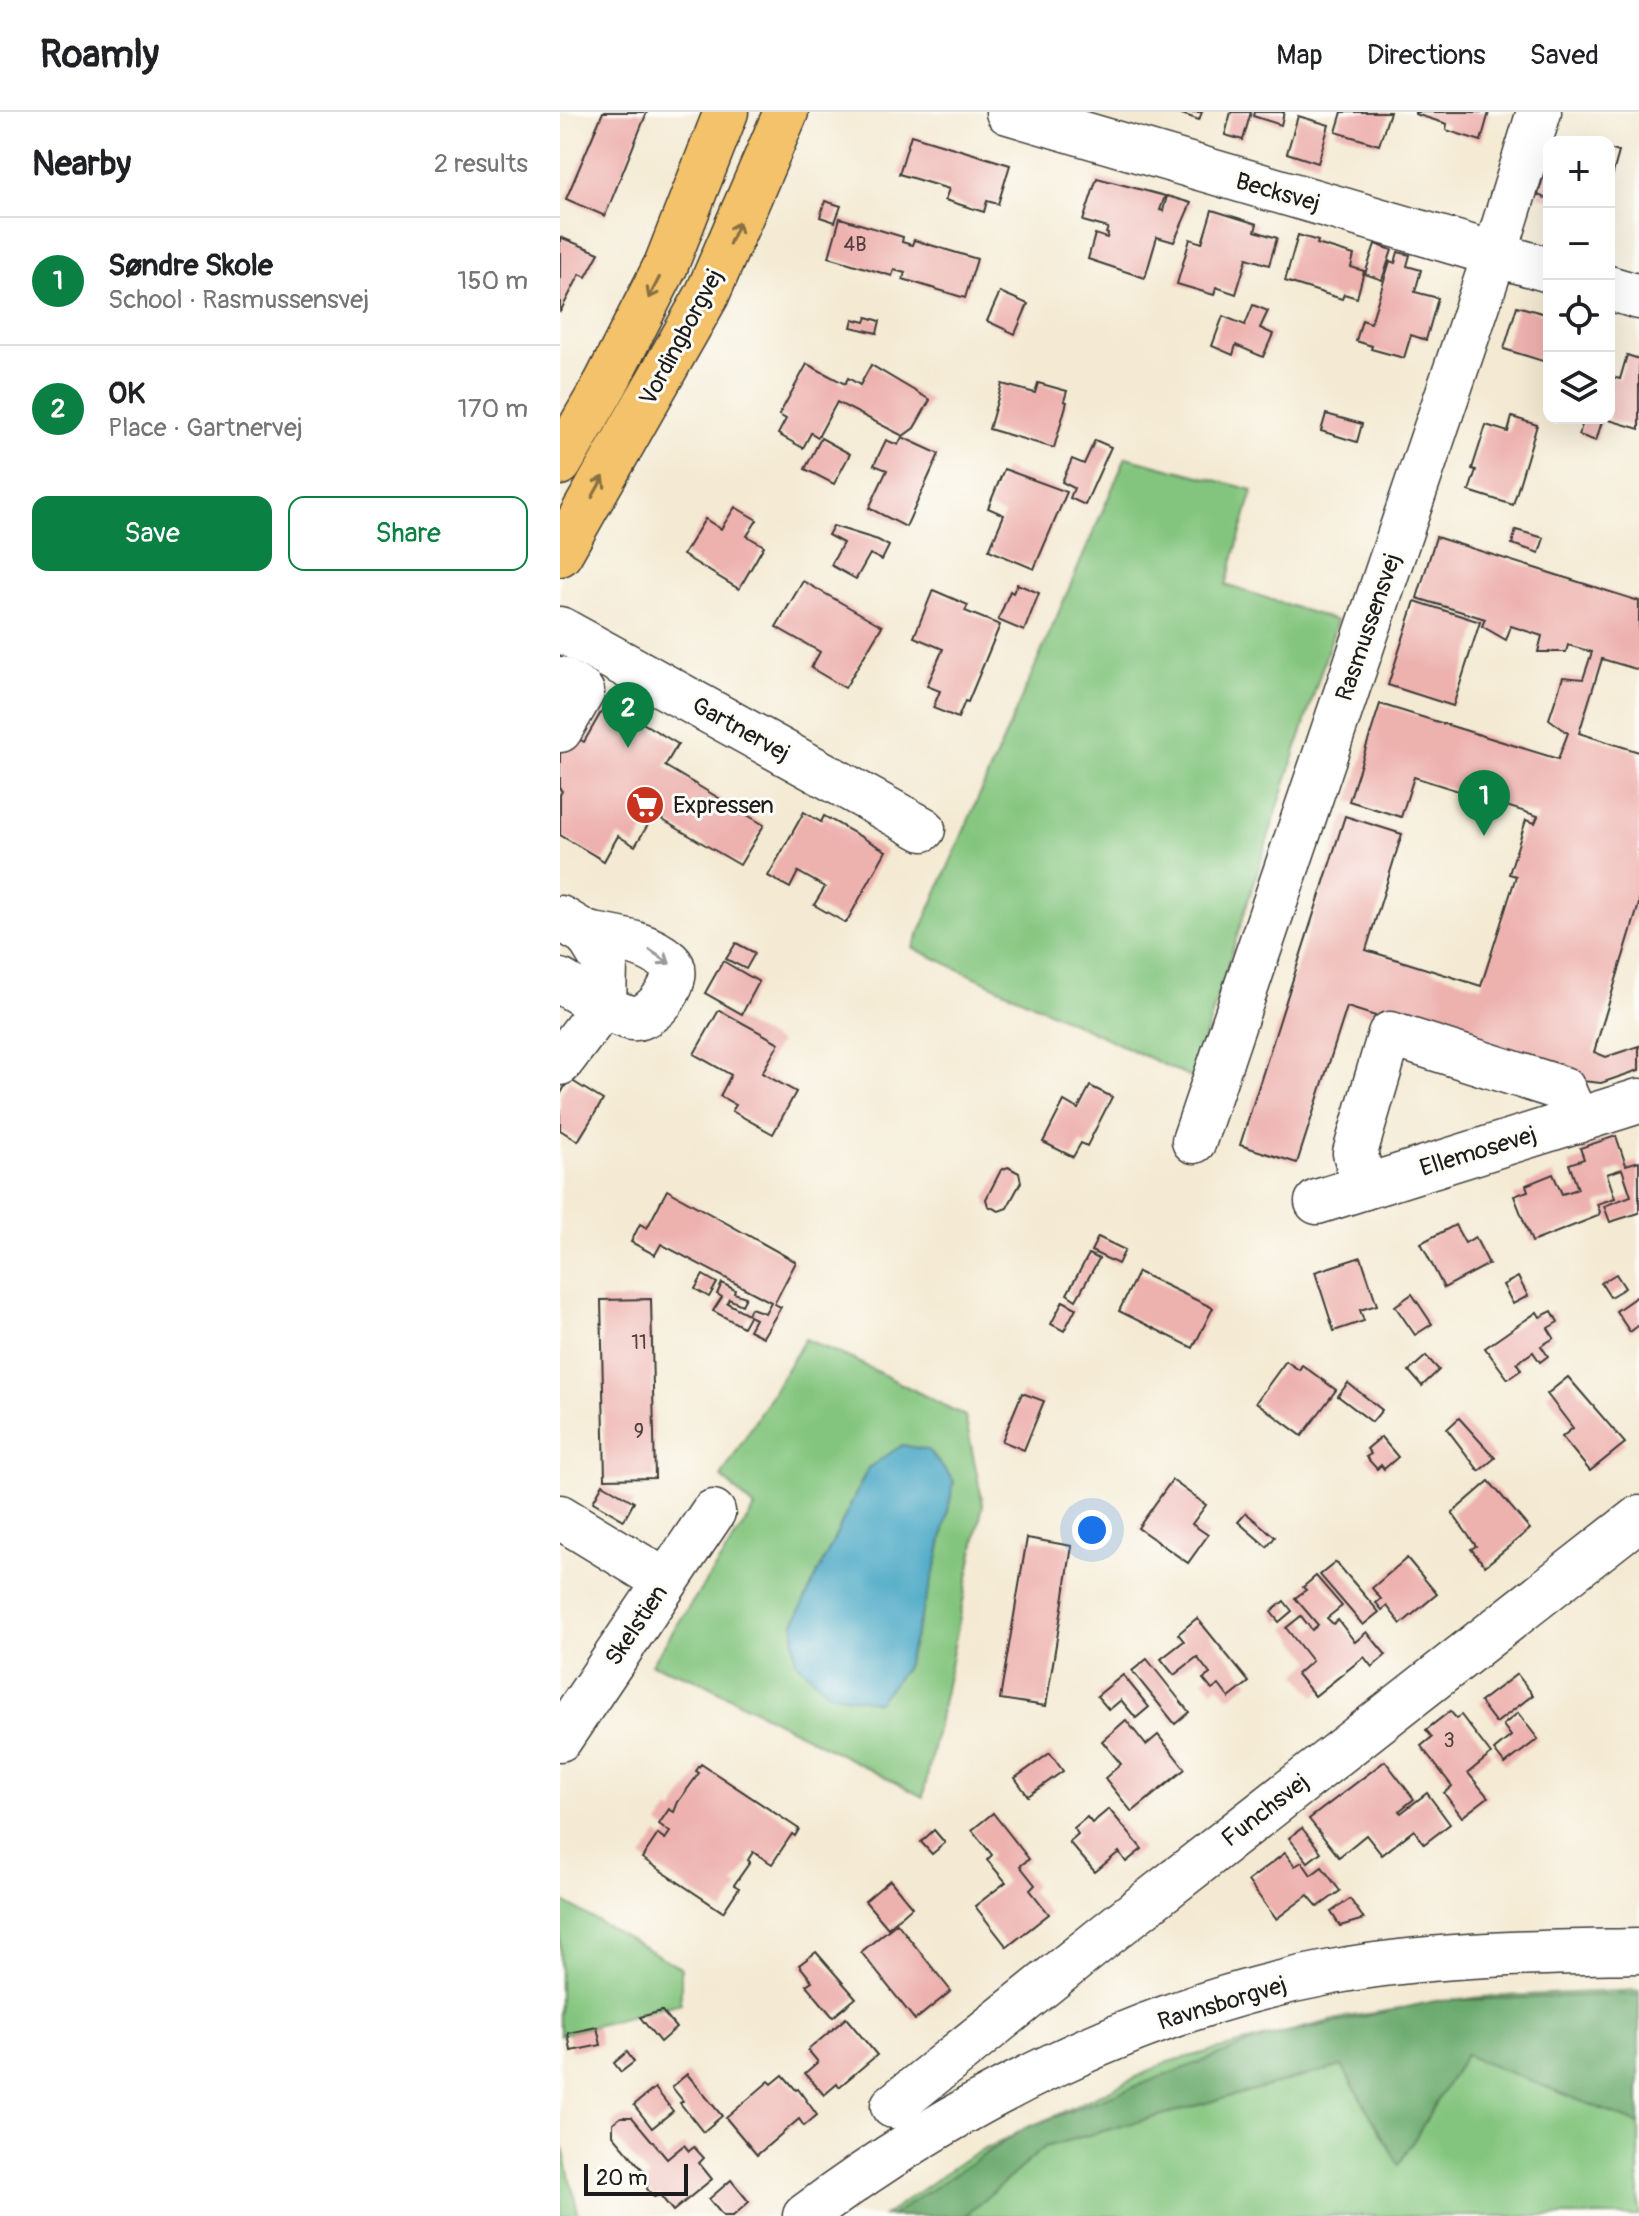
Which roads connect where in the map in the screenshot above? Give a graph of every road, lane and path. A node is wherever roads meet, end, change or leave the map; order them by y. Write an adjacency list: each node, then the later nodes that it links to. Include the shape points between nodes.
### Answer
1 (726, 112): 9 (main road, Vordingborgvej, one-way to 9, via 666,265)
2 (786, 112): 10 (main road, Vordingborgvej, one-way to 2, via 707,295)
3 (1008, 112): 5 (street, Becksvej)
4 (1539, 112): 5 (street, Rasmussensvej)
5 (1495, 254): 6 (street, Becksvej); 21 (street, Rasmussensvej)
6 (1543, 268)
7 (1615, 290): 8 (street)
8 (1639, 297)
9 (560, 463)
10 (560, 554)
11 (560, 629): 14 (street, Gartnervej)
12 (560, 679): 13 (street, via 582,692)
13 (560, 730)
14 (923, 829)
15 (574, 926): 17 (street, via 605,964); 17 (street, one-way to 17, via 638,944 670,962 674,971 654,1012 646,1017 628,1017)
16 (560, 981): 17 (street)
17 (604, 1005): 18 (street)
18 (560, 1063)
19 (1639, 1101): 20 (street, Ellemosevej)
20 (1577, 1121): 22 (street, Ellemosevej); 22 (street, via 1563,1089 1390,1034 1355,1153)
21 (1194, 1141)
22 (1365, 1187): 23 (street, Ellemosevej)
23 (1317, 1202)
24 (713, 1512): 27 (street, Skelstien)
25 (560, 1517): 27 (street)
26 (1639, 1518): 30 (street, Funchsvej)
27 (665, 1581): 28 (street, Skelstien)
28 (560, 1739)
29 (1639, 1951): 31 (street, Ravnsborgvej, via 1470,1955 1332,1971 1190,2007 1040,2070 884,2159)
30 (893, 2106)
31 (805, 2216)

